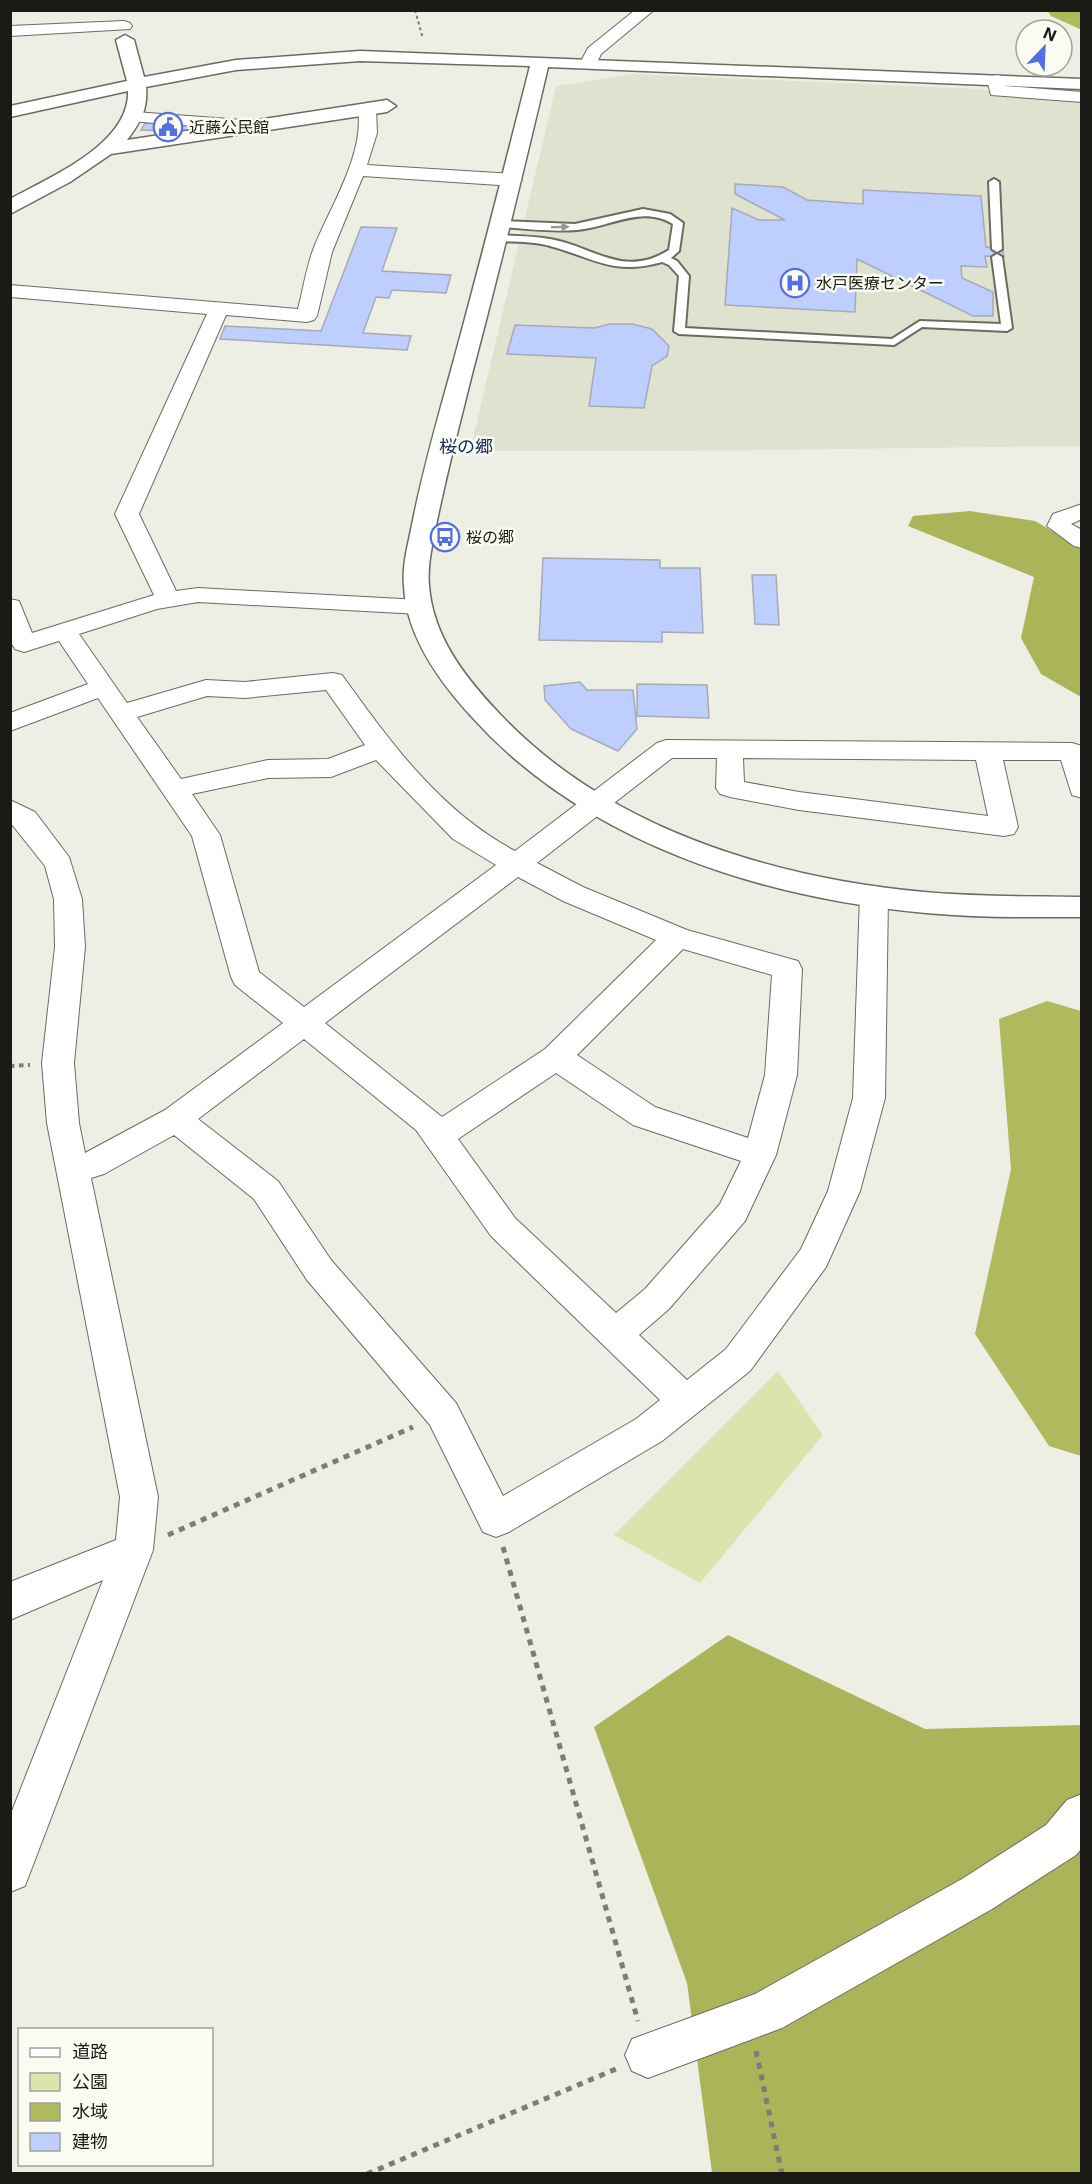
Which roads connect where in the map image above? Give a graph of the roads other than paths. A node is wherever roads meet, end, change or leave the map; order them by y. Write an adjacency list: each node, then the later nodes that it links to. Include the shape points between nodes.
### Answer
1 (646, 10): 5 (street, via 594,52)
2 (126, 25): 3 (street); 7 (street)
3 (10, 31)
4 (540, 61): 5 (street); 7 (street, via 360,56 278,61); 17 (street)
5 (589, 63): 6 (street)
6 (996, 81): 8 (street); 9 (street, via 997,91)
7 (135, 84): 12 (street); 13 (street)
8 (1082, 84)
9 (1082, 97)
10 (387, 106): 11 (street)
11 (367, 109): 14 (street); 16 (street, via 368,143)
12 (10, 112)
13 (135, 117): 14 (street); 15 (street)
14 (257, 126): 15 (street)
15 (105, 149): 19 (street)
16 (356, 170): 17 (street); 23 (street, via 322,252 307,316)
17 (513, 180): 20 (street)
18 (994, 182): 21 (lane, via 997,253 1007,328 920,324 894,342 679,331 684,276 674,263)
19 (10, 208)
20 (500, 231): 21 (lane, via 550,242 603,262 642,264); 21 (lane, one-way to 21, via 588,225 625,213 654,213 678,223 674,251); 28 (street, via 433,479 418,555 416,584)
21 (663, 258)
22 (10, 291): 23 (street)
23 (219, 309): 26 (street, via 127,514)
24 (1082, 511): 25 (street, via 1061,519 1059,526)
25 (1082, 541)
26 (168, 599): 28 (street, via 198,595); 29 (street)
27 (10, 606): 29 (street, via 24,644)
28 (420, 607): 38 (street, via 427,631 448,670 477,708 541,767)
29 (65, 632): 30 (street)
30 (103, 687): 31 (street); 32 (street)
31 (121, 712): 33 (street, via 206,688 245,690 333,681); 36 (street)
32 (10, 723)
33 (381, 748): 36 (street, via 331,768 268,769); 40 (street, via 463,832)
34 (730, 750): 35 (street); 35 (street, via 730,788 799,801 1004,827); 38 (street, via 666,749)
35 (988, 752): 37 (street, via 1072,752)
36 (174, 789): 44 (street, via 206,835 246,977)
37 (1082, 789)
38 (595, 805): 40 (street); 41 (street, via 667,840 716,858 807,884)
39 (10, 809): 49 (street, via 25,818 59,864 68,898 70,947 58,1063)
40 (516, 864): 43 (street, via 573,894); 44 (street)
41 (874, 896): 42 (street, via 955,905); 51 (street, via 868,1098 844,1191 814,1257 738,1360)
42 (1082, 907)
43 (677, 937): 45 (street); 48 (street, via 787,969 781,1075)
44 (302, 1024): 46 (street); 47 (street, via 428,1121)
45 (556, 1057): 47 (street); 48 (street, via 644,1116)
46 (176, 1119): 49 (street, via 92,1165); 51 (street, via 266,1190 320,1270 443,1414 496,1520 649,1430)
47 (440, 1135): 50 (street, via 503,1227)
48 (760, 1155): 50 (street, via 733,1212 657,1299)
49 (72, 1171): 52 (street, via 139,1497)
50 (614, 1335): 51 (street)
51 (686, 1402)
52 (134, 1550): 53 (street); 55 (street)
53 (10, 1602)
54 (1082, 1815): 56 (street, via 1060,1840 977,1894 766,2012)
55 (10, 1871)
56 (648, 2055)

